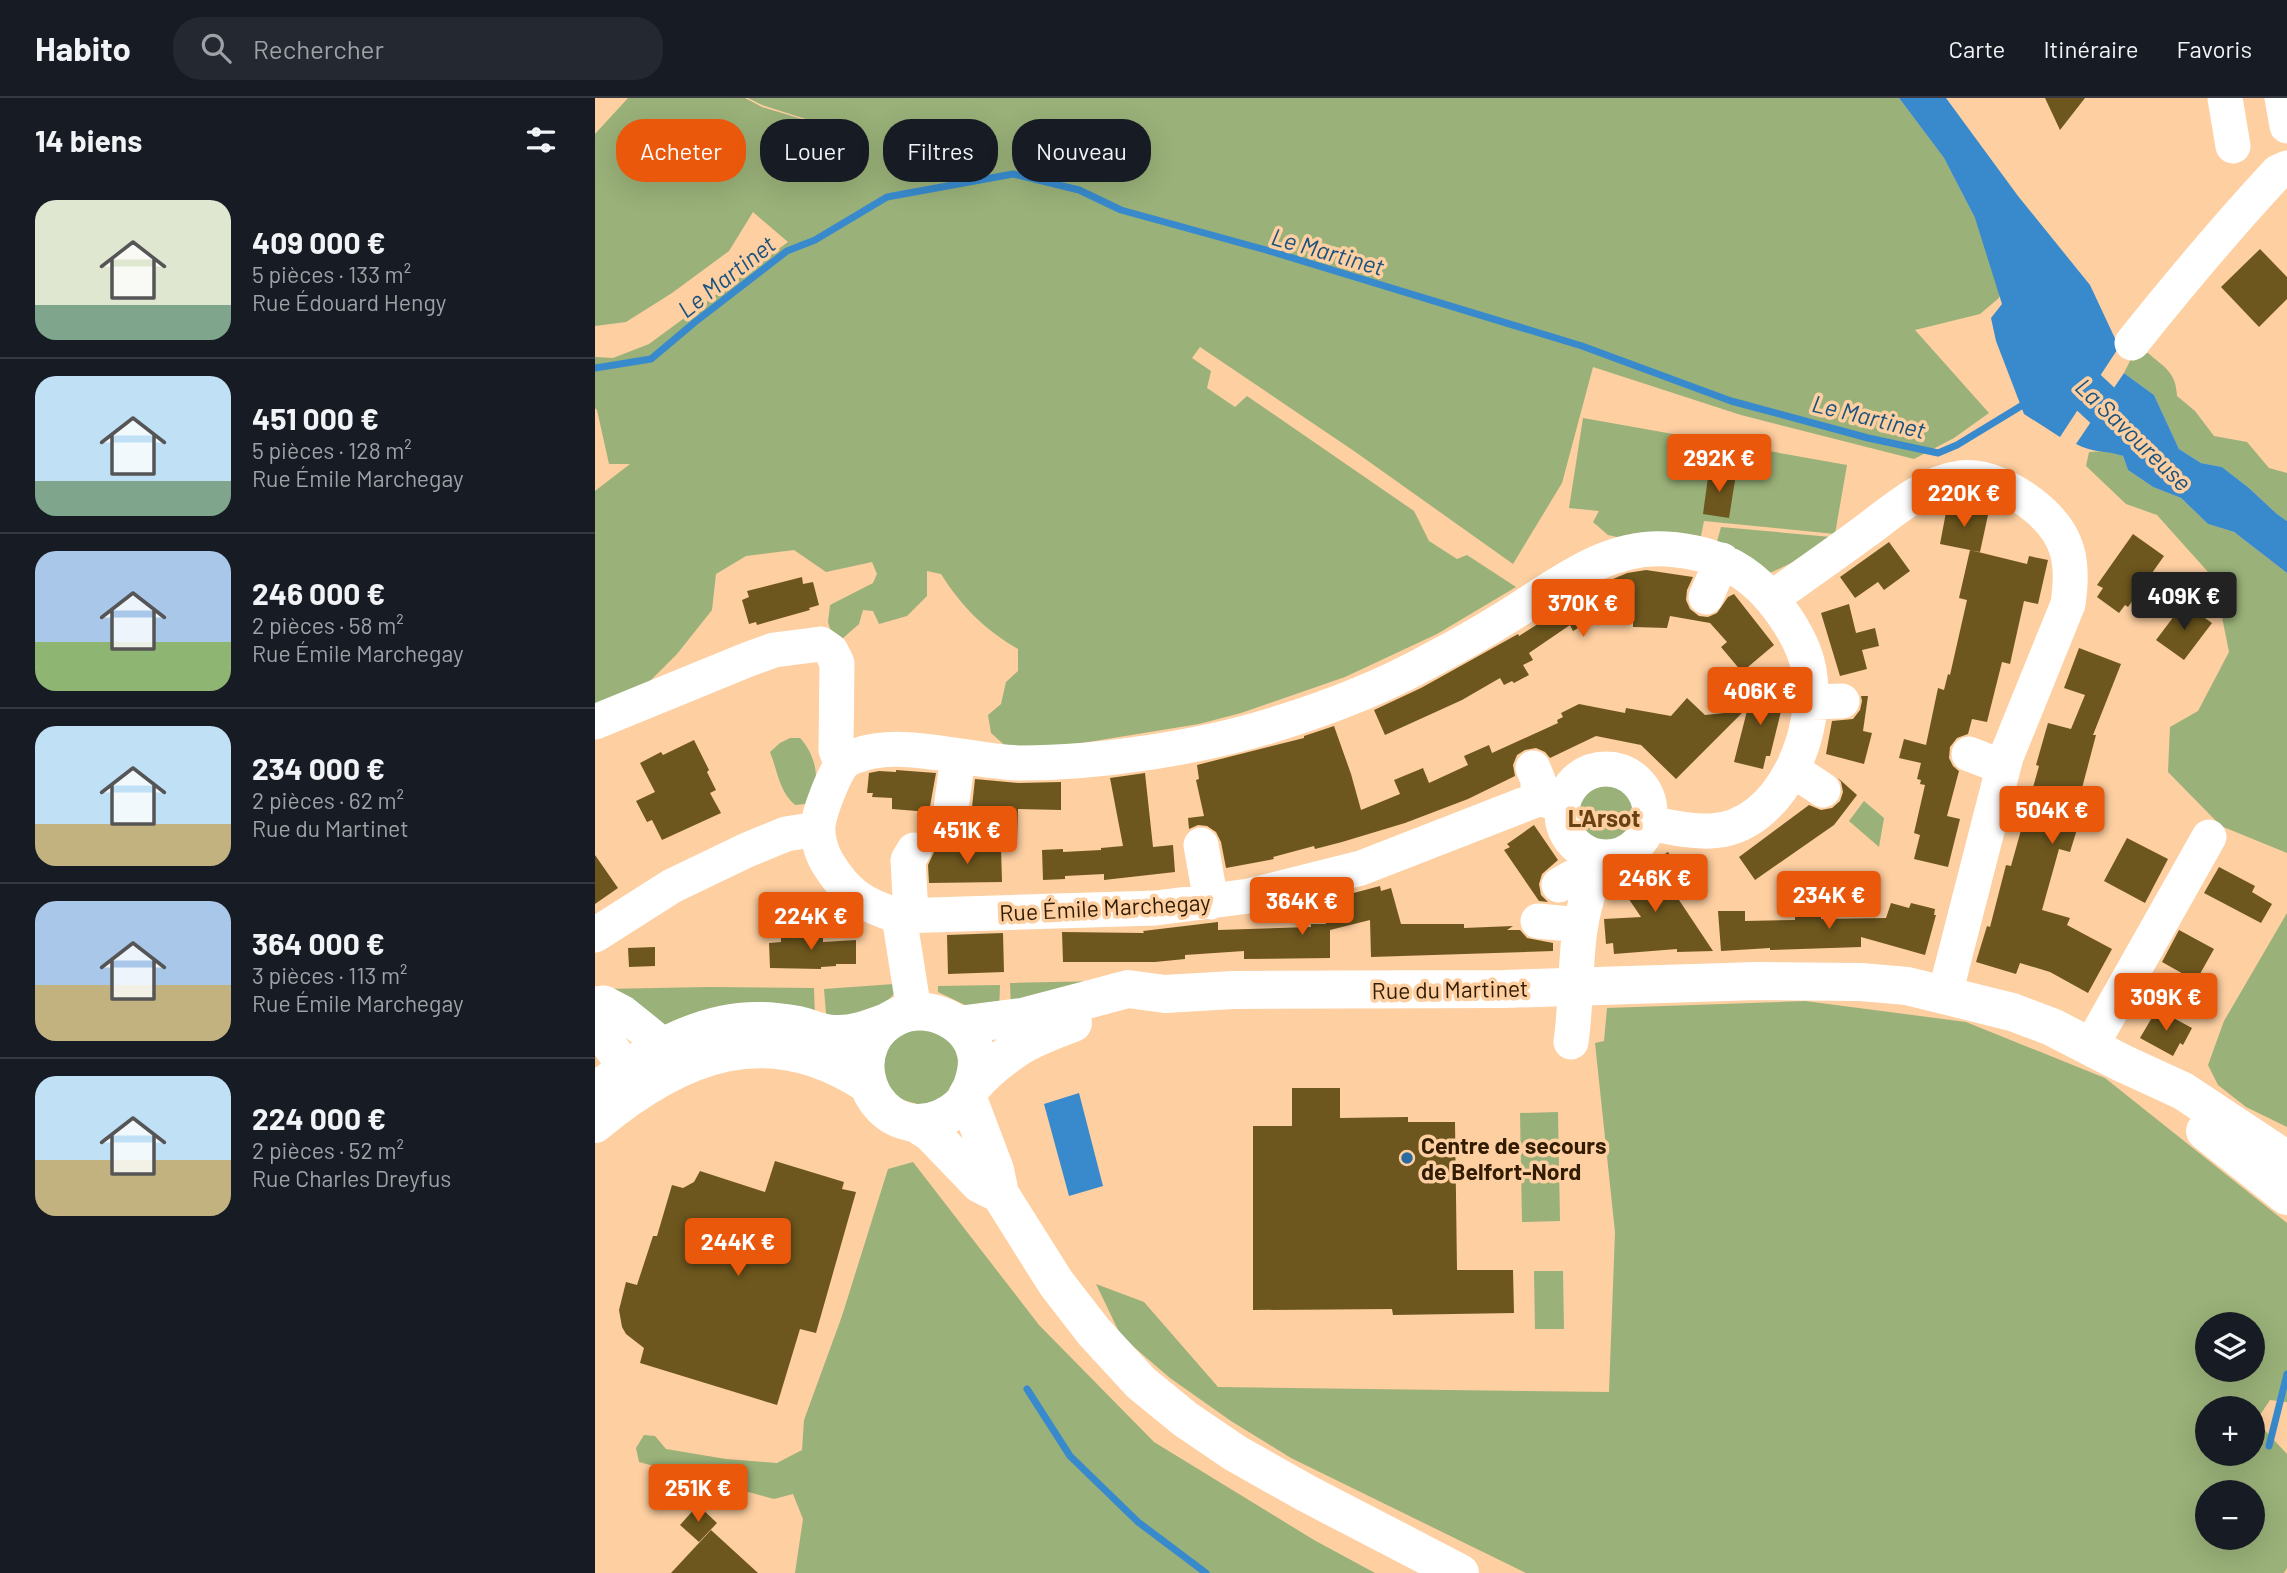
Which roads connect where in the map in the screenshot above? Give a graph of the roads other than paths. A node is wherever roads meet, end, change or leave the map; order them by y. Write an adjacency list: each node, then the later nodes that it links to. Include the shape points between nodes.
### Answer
1 (2225, 98): 4 (street)
2 (2282, 98): 3 (street)
3 (2287, 126)
4 (2234, 146)
5 (2287, 168): 6 (street, via 2231,223)
6 (2132, 343)
7 (1721, 560): 8 (street); 9 (street, via 1745,573); 12 (street, via 1662,548 1614,555 1399,677 1263,728 1107,757 1019,763)
8 (1706, 597)
9 (1772, 598): 14 (street, via 1920,492 1975,478 1986,496 2011,490 2029,501 2049,519 2065,545 2071,582 2068,604); 15 (street, via 1804,648 1811,684 1826,702)
10 (595, 722): 13 (street, via 774,650 821,644 837,663 836,750)
11 (1969, 754): 14 (street)
12 (958, 757): 13 (street, via 876,750); 18 (street)
13 (841, 763): 20 (street)
14 (2003, 767): 33 (street, via 1975,827 1947,931)
15 (1793, 770): 17 (street); 19 (street, via 1767,806 1731,827 1711,831)
16 (1545, 790): 19 (street, Rue Émile Marchegay, via 1569,789 1594,771 1624,772 1646,793); 24 (street, via 1566,832); 26 (street, Rue Émile Marchegay, via 1489,821 1413,836 1361,868)
17 (1823, 790)
18 (951, 809)
19 (1650, 823): 24 (street, via 1637,846)
20 (817, 829): 27 (street, via 823,855 842,886 867,905); 30 (street, via 786,834 671,886)
21 (2209, 837): 39 (street)
22 (1201, 845): 26 (street)
23 (914, 850): 27 (street, via 908,860)
24 (1596, 867): 25 (street); 29 (street)
25 (1559, 885)
26 (1211, 902): 27 (street, Rue Émile Marchegay, via 1156,908 1118,919)
27 (905, 916): 35 (street)
28 (1538, 921): 29 (street)
29 (1588, 928): 31 (street)
30 (595, 935)
31 (1577, 986): 32 (main road, Rue du Martinet); 33 (main road, Rue du Martinet, via 1861,982); 38 (street)
32 (1165, 994): 37 (main road, Rue du Martinet, via 1128,989 1022,1017); 42 (main road, via 1082,1019 1028,1042)
33 (1945, 994): 39 (main road, Rue du Martinet, via 2017,1014)
34 (595, 1004): 40 (street, via 604,1003 623,1013)
35 (901, 1017): 37 (main road, via 926,1011); 40 (main road, via 836,1035 759,1021 728,1024 703,1031); 41 (main road, via 875,1034 864,1067)
36 (595, 1025): 40 (street)
37 (958, 1025): 42 (main road, via 977,1058)
38 (1571, 1042)
39 (2107, 1054): 45 (main road, Rue du Martinet, via 2183,1091); 47 (main road)
40 (632, 1069): 41 (main road, via 730,1051 773,1050 830,1063); 44 (main road, via 618,1105)
41 (867, 1084): 43 (main road, via 885,1111)
42 (970, 1091): 43 (main road, via 947,1116); 46 (main road)
43 (915, 1123): 46 (main road, via 931,1133 980,1184)
44 (595, 1124)
45 (2287, 1160)
46 (1000, 1194): 48 (main road, via 1056,1283 1141,1383 1235,1452)
47 (2287, 1196)
48 (1460, 1573)

